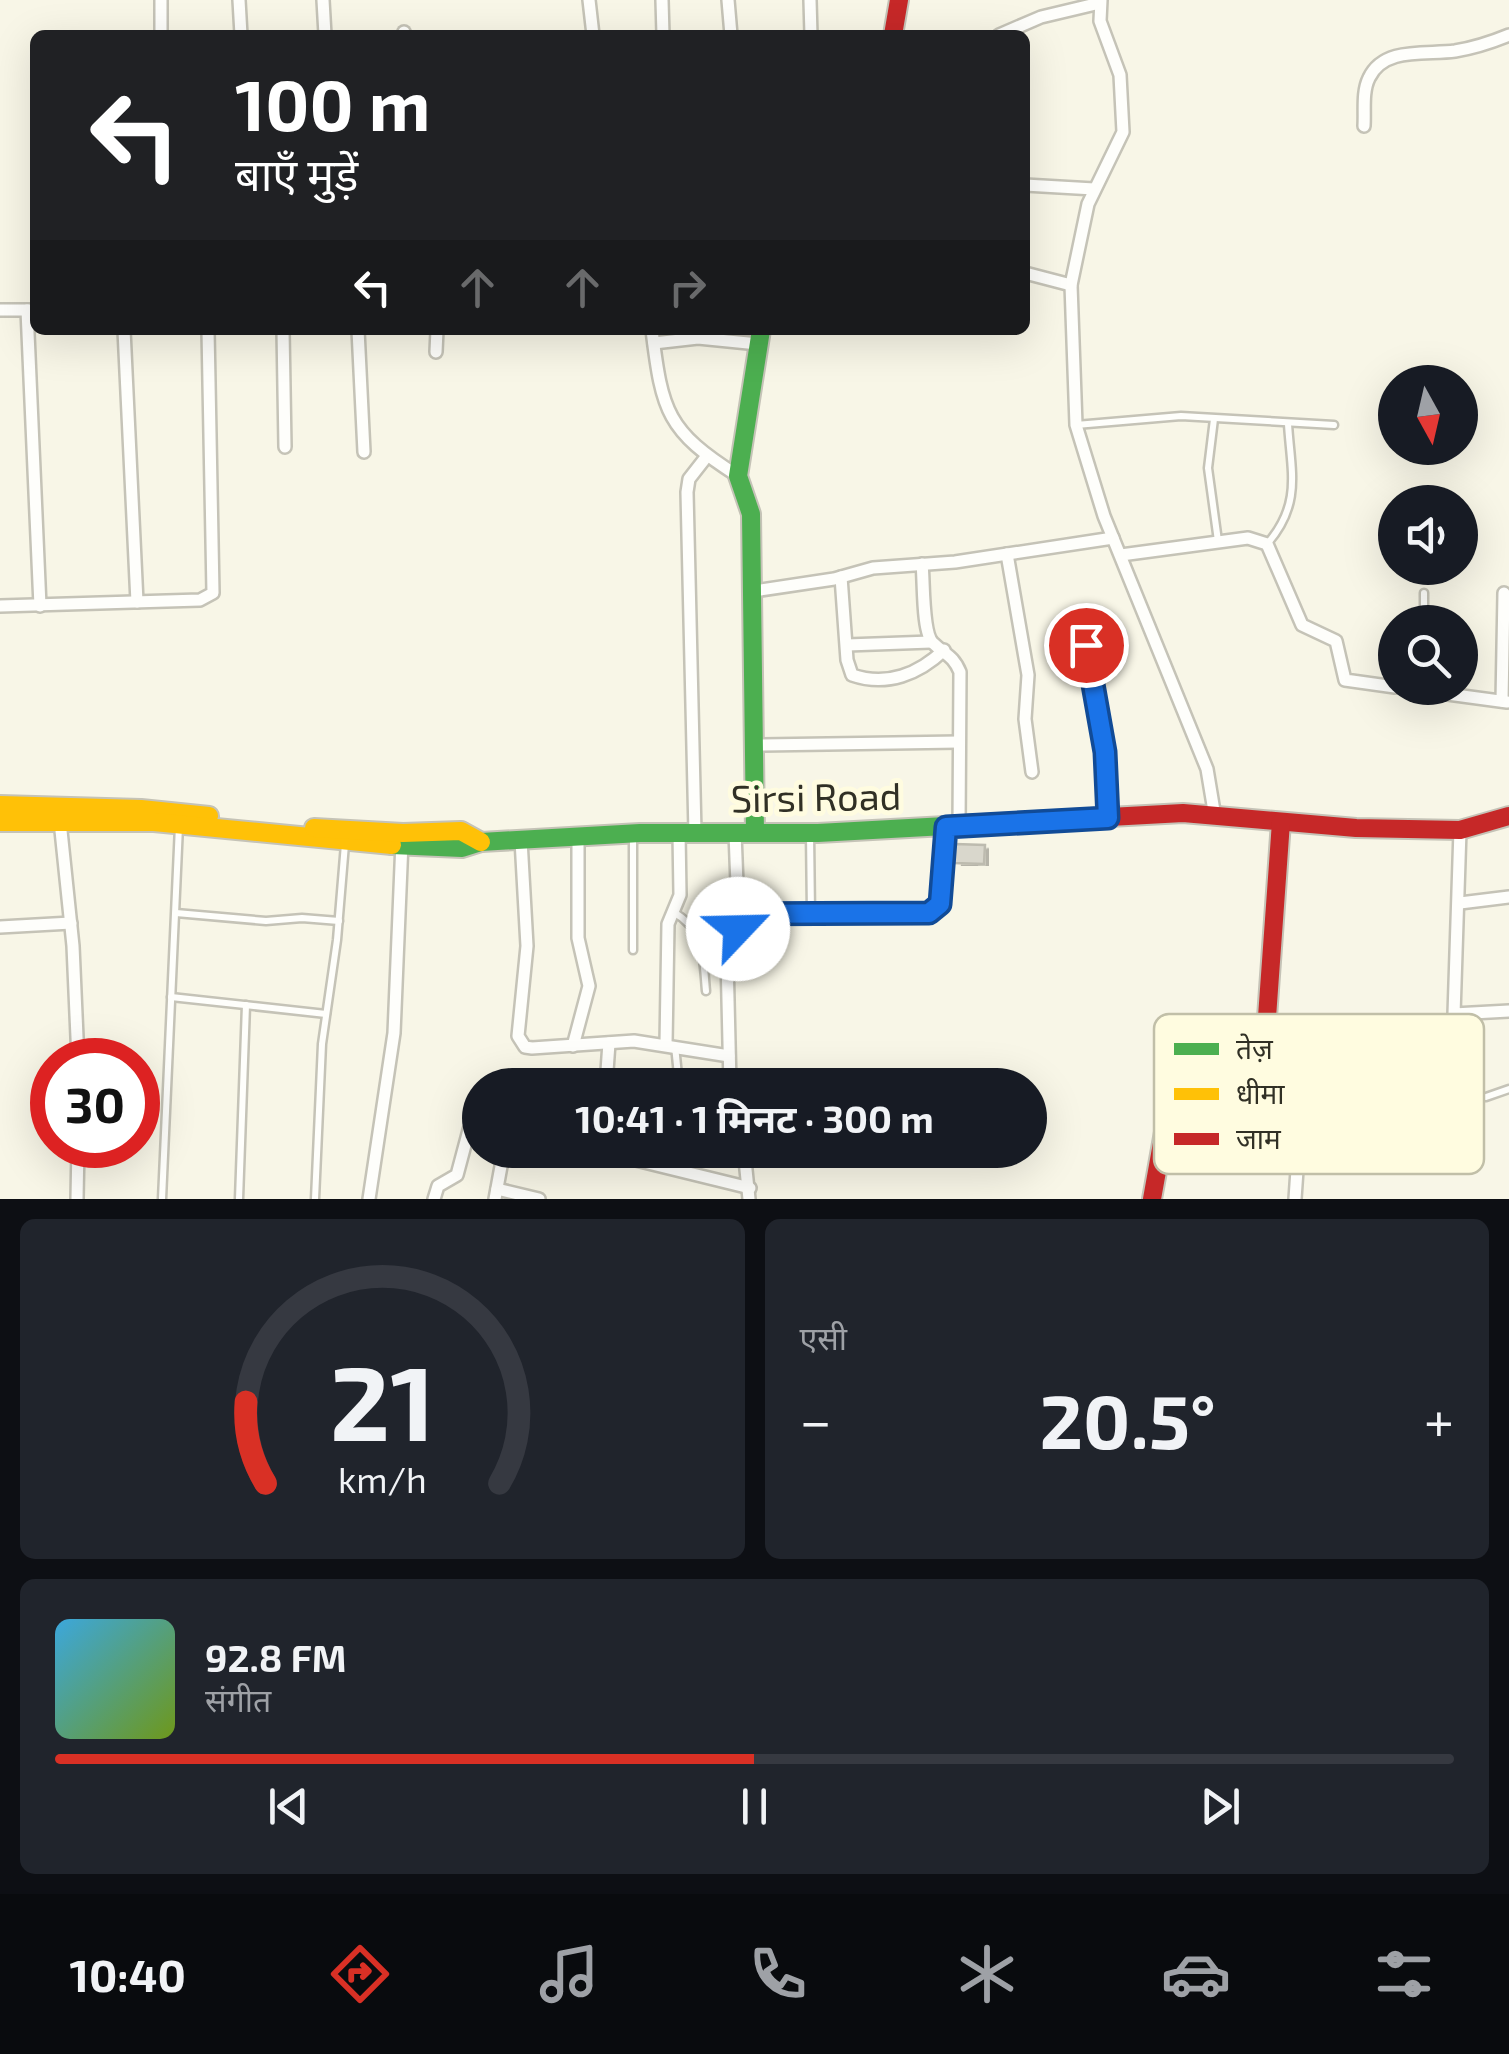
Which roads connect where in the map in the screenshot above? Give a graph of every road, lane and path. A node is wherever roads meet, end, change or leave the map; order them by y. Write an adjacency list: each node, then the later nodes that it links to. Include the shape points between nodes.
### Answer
1 (160, 0): 10 (street)
2 (239, 0): 11 (street)
3 (323, 0): 12 (street)
4 (589, 0): 13 (street)
5 (662, 0): 14 (street)
6 (728, 0): 15 (street)
7 (810, 0): 16 (street)
8 (899, 0): 17 (main road)
9 (1100, 2): 18 (street); 22 (street, via 1120,75 1122,132)
10 (161, 30)
11 (240, 30)
12 (325, 30)
13 (592, 30)
14 (663, 30)
15 (731, 30)
16 (812, 30)
17 (893, 30)
18 (1011, 30)
19 (1509, 34): 20 (street, via 1453,51 1390,58 1366,85)
20 (1364, 126)
21 (1030, 185): 22 (street)
22 (1094, 189): 24 (street)
23 (1030, 274): 24 (street)
24 (1071, 285): 37 (street)
25 (0, 310): 26 (street)
26 (30, 310)
27 (32, 335): 57 (street)
28 (124, 335): 54 (street)
29 (208, 335): 54 (street, via 213,592 200,600)
30 (282, 335): 40 (street)
31 (358, 335): 41 (street)
32 (437, 335): 35 (street)
33 (653, 336): 34 (street); 42 (street, via 666,410)
34 (759, 337): 43 (main road)
35 (436, 352)
36 (1214, 419): 37 (lane); 38 (lane); 45 (lane, via 1208,468)
37 (1076, 424): 44 (street)
38 (1288, 424): 39 (lane); 46 (lane, via 1290,510)
39 (1334, 426)
40 (286, 448)
41 (364, 452)
42 (707, 456): 43 (street); 78 (street, via 687,492)
43 (738, 476): 51 (main road, via 751,514)
44 (1114, 538): 47 (street); 48 (street)
45 (1218, 542): 46 (street, via 1248,538); 48 (street)
46 (1268, 544): 62 (street, via 1302,625 1338,646 1345,680)
47 (1007, 554): 49 (street); 67 (street, via 1028,675 1024,719)
48 (1121, 555): 70 (street, via 1197,742)
49 (922, 564): 50 (street); 58 (street)
50 (841, 578): 51 (street); 59 (street)
51 (754, 592): 66 (main road)
52 (1424, 593): 55 (lane)
53 (1504, 593): 64 (street)
54 (136, 602): 57 (street)
55 (1424, 605)
56 (0, 606): 57 (street)
57 (40, 606)
58 (931, 642): 59 (street); 61 (street)
59 (847, 645): 61 (street, via 848,668 859,677 904,677)
60 (1086, 645): 71 (lane, via 1105,752)
61 (944, 650): 65 (street, via 960,672)
62 (1378, 685)
63 (1478, 698): 64 (street)
64 (1506, 702)
65 (959, 742): 66 (street); 76 (street)
66 (756, 745): 79 (main road)
67 (1032, 772)
68 (0, 805): 83 (main road, Sirsi Road, via 141,809)
69 (1509, 816): 77 (main road, Sirsi Road)
70 (1215, 817): 71 (main road, Sirsi Road); 74 (main road, Sirsi Road)
71 (1108, 818): 76 (main road, Sirsi Road)
72 (60, 821): 73 (main road, Sirsi Road); 75 (main road, Sirsi Road); 93 (street)
73 (0, 822)
74 (1280, 822): 77 (main road, Sirsi Road); 101 (main road)
75 (180, 825): 85 (main road, Sirsi Road); 89 (lane)
76 (952, 827): 80 (main road, Sirsi Road); 91 (lane, via 936,911)
77 (1460, 830): 87 (street)
78 (687, 833): 79 (main road, Sirsi Road); 81 (main road, Sirsi Road); 88 (street)
79 (745, 833): 80 (main road, Sirsi Road); 90 (street)
80 (810, 833): 91 (lane)
81 (633, 834): 82 (main road, Sirsi Road); 95 (lane)
82 (578, 837): 84 (main road, Sirsi Road); 106 (street, via 578,938 588,986)
83 (402, 839): 84 (main road, Sirsi Road, via 461,831 481,842); 85 (main road, Sirsi Road); 126 (street, via 394,1033)
84 (521, 840): 106 (street, via 527,946 518,1036 525,1047)
85 (345, 842): 92 (lane)
86 (1509, 896): 87 (street)
87 (1460, 903): 102 (street)
88 (672, 912): 96 (lane, via 700,940); 105 (street)
89 (176, 913): 92 (lane); 97 (lane)
90 (738, 914): 91 (lane); 107 (street, via 738,936 727,957)
91 (811, 914)
92 (339, 921): 100 (lane)
93 (71, 922): 94 (street); 103 (street)
94 (0, 927)
95 (634, 950)
96 (706, 991)
97 (171, 997): 98 (lane); 123 (lane)
98 (246, 1006): 100 (lane); 124 (lane)
99 (1509, 1011): 102 (street)
100 (326, 1014): 125 (lane)
101 (1267, 1014)
102 (1454, 1014)
103 (77, 1038)
104 (609, 1043): 105 (street); 106 (street); 108 (street)
105 (670, 1045): 107 (street); 109 (lane)
106 (573, 1046)
107 (730, 1056): 110 (street)
108 (607, 1068)
109 (675, 1068)
110 (730, 1068)
111 (1509, 1089): 112 (lane)
112 (1486, 1098)
113 (462, 1159): 127 (street, via 458,1175 438,1186)
114 (77, 1168): 122 (street)
115 (501, 1168): 121 (street)
116 (661, 1168): 120 (street)
117 (747, 1168): 120 (street)
118 (1156, 1174): 129 (main road)
119 (1296, 1174): 130 (street)
120 (750, 1193)
121 (496, 1194): 128 (street)
122 (76, 1199)
123 (162, 1199)
124 (239, 1199)
125 (315, 1199)
126 (369, 1199)
127 (434, 1199)
128 (539, 1199)
129 (1152, 1199)
130 (1295, 1199)

